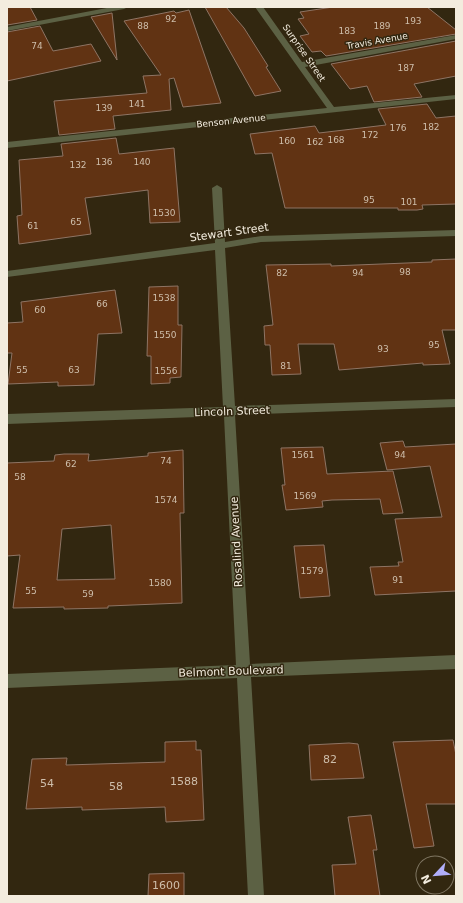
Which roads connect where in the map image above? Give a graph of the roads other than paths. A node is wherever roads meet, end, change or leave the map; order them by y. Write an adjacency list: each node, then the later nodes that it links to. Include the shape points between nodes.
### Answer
1 (124, 7): 3 (street)
2 (260, 7): 5 (street, Surprise Street)
3 (7, 29)
4 (456, 38): 5 (street, Travis Avenue)
5 (301, 65): 7 (street, Surprise Street)
6 (456, 97): 7 (street, Benson Avenue)
7 (332, 110): 8 (street, Benson Avenue)
8 (7, 145)
9 (217, 188): 11 (street, Rosalind Avenue)
10 (456, 233): 11 (street, Stewart Street, via 261,239)
11 (220, 246): 12 (street, Stewart Street); 14 (street, Rosalind Avenue)
12 (7, 274)
13 (456, 403): 14 (street, Lincoln Street)
14 (229, 411): 15 (street, Lincoln Street); 17 (street, Rosalind Avenue)
15 (7, 419)
16 (456, 662): 17 (street, Belmont Boulevard)
17 (243, 671): 18 (street, Belmont Boulevard); 19 (street, Rosalind Avenue)
18 (7, 681)
19 (256, 896)

